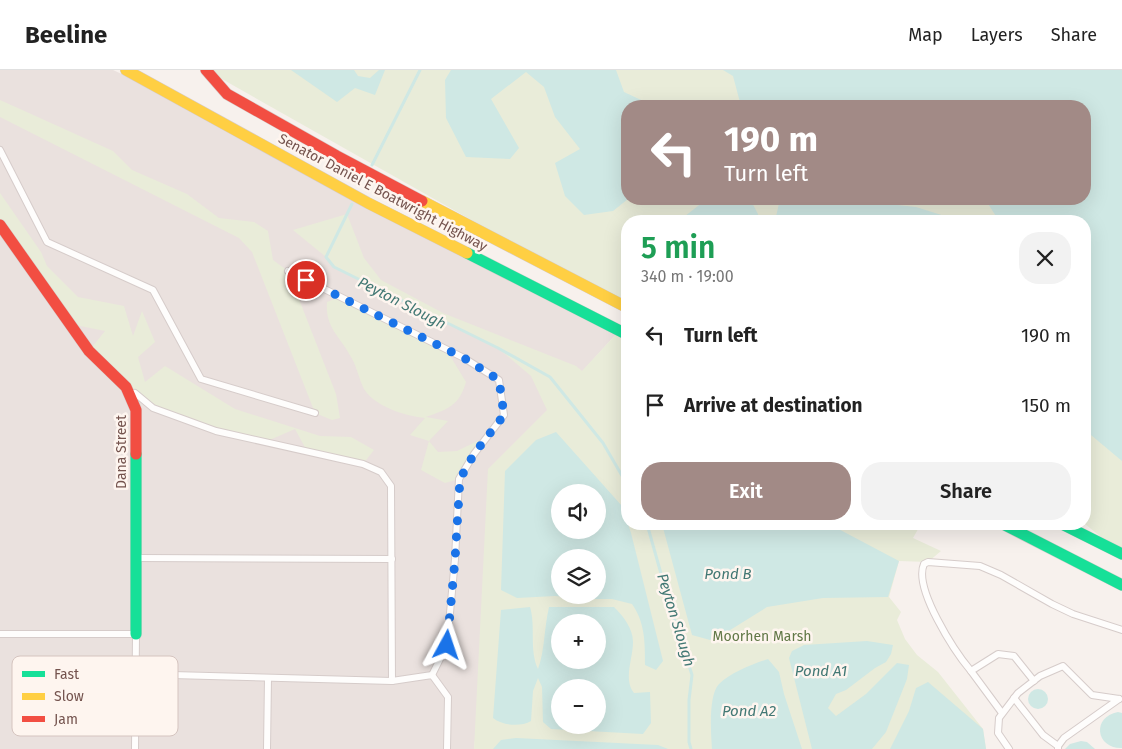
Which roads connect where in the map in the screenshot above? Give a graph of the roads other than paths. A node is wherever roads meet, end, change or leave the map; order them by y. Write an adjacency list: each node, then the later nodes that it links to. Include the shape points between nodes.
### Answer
1 (113, 70): 6 (main road)
2 (126, 70): 6 (main road, Senator Daniel E Boatwright Highway)
3 (206, 70): 5 (main road)
4 (195, 75): 5 (main road)
5 (227, 94): 10 (main road, Senator Daniel E Boatwright Highway, via 382,180)
6 (187, 104): 11 (main road, Senator Daniel E Boatwright Highway, via 343,190)
7 (0, 150): 13 (lane, via 47,242 153,290 201,379)
8 (0, 225): 12 (main road, Dana Street, via 89,351)
9 (288, 271): 26 (lane, via 464,358 499,380 504,415 474,454 460,479 447,645)
10 (621, 304)
11 (621, 331)
12 (126, 387): 17 (main road, Dana Street, via 136,410); 18 (lane, via 153,408 193,424 363,464 381,472 391,486)
13 (315, 412)
14 (1015, 530): 19 (main road)
15 (1074, 530): 16 (main road)
16 (1122, 554)
17 (136, 558): 18 (lane); 22 (main road, Dana Street)
18 (392, 559): 29 (lane)
19 (1122, 584)
20 (1122, 630): 24 (lane, via 1073,614 1001,574 980,566 928,562 921,570 939,624)
21 (0, 634): 22 (lane)
22 (136, 634): 23 (lane)
23 (135, 656)
24 (971, 671): 28 (lane, via 998,654 1014,656); 32 (lane)
25 (178, 675): 27 (lane)
26 (432, 675): 29 (lane); 37 (lane, via 448,697)
27 (268, 678): 29 (lane); 36 (lane)
28 (1034, 680): 30 (lane); 31 (lane, via 1063,666 1092,695)
29 (392, 681)
30 (1014, 698): 32 (lane); 34 (lane, via 1043,735)
31 (1121, 699): 34 (lane, via 1064,738)
32 (1002, 713): 38 (lane, via 998,733)
33 (135, 736): 35 (lane)
34 (1058, 747)
35 (135, 749)
36 (267, 749)
37 (447, 749)
38 (1009, 749)

